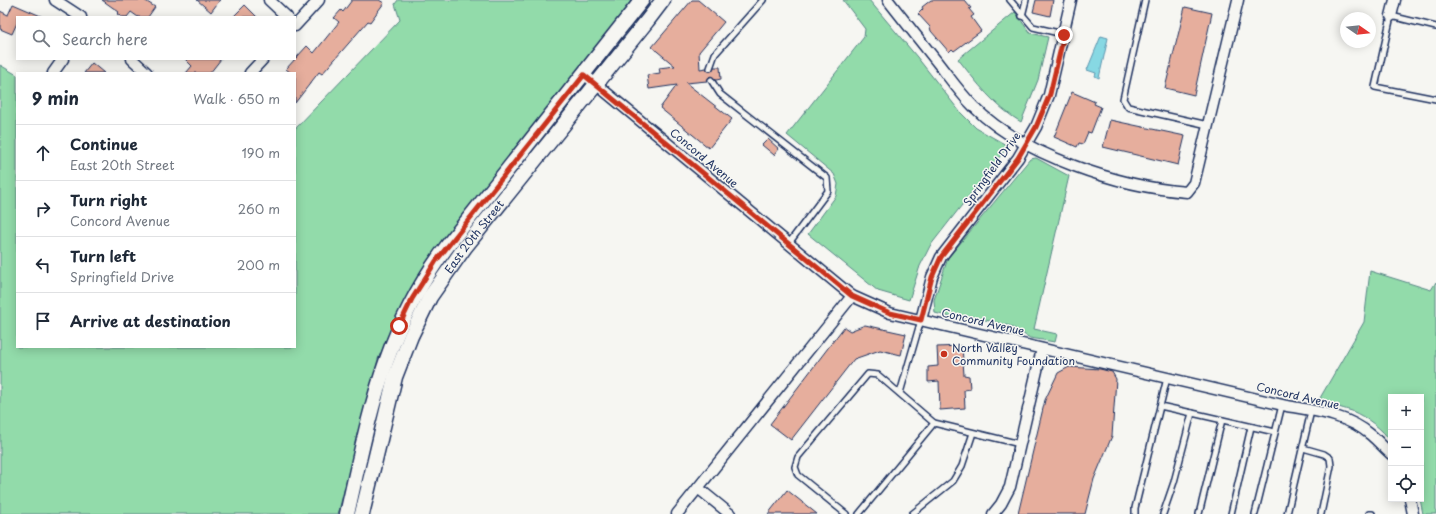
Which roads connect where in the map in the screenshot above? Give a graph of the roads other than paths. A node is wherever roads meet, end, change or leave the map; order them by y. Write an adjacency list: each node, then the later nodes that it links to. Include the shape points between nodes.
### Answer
1 (55, 0): 14 (street)
2 (269, 0): 15 (street)
3 (319, 0): 18 (street)
4 (642, 0): 28 (street, East 20th Street)
5 (663, 0): 30 (street, East 20th Street)
6 (763, 0): 24 (lane, via 715,54)
7 (888, 0): 33 (street, via 974,107 993,123)
8 (1010, 0): 16 (lane)
9 (1026, 0): 16 (lane)
10 (1071, 0): 20 (street, Springfield Drive)
11 (1145, 0): 32 (lane, via 1122,99 1128,108)
12 (1238, 0): 32 (street)
13 (1395, 0): 17 (street)
14 (79, 16)
15 (286, 16)
16 (1022, 16): 20 (lane, via 1033,27)
17 (1391, 16): 19 (lane); 31 (lane, via 1375,87)
18 (296, 24)
19 (1436, 28)
20 (1064, 35): 33 (street, Springfield Drive, via 1050,94)
21 (62, 60): 25 (street)
22 (133, 60): 26 (street)
23 (262, 60): 27 (street)
24 (710, 68)
25 (54, 72)
26 (146, 72)
27 (251, 72)
28 (584, 75): 30 (street, Concord Avenue); 54 (street, East 20th Street, via 444,250 412,299 382,371)
29 (711, 80): 34 (lane, via 720,94 827,178 828,191)
30 (596, 84): 34 (street, Concord Avenue); 55 (street, East 20th Street, via 455,259 424,309 395,377)
31 (1436, 99)
32 (1208, 125): 33 (street, via 1194,183 1187,192 1164,191 1080,169)
33 (1027, 144): 36 (street, Springfield Drive, via 941,257 932,277)
34 (789, 244): 35 (street, Concord Avenue)
35 (852, 296): 36 (street, Concord Avenue, via 890,313); 52 (street)
36 (921, 320): 37 (street, Concord Avenue); 39 (lane)
37 (1042, 349): 38 (street, Concord Avenue); 49 (street)
38 (1167, 378): 40 (street, Concord Avenue); 41 (lane)
39 (900, 393): 45 (lane); 58 (lane, via 878,375 868,374 798,457 795,467 798,475)
40 (1282, 405): 42 (street, Concord Avenue); 47 (lane)
41 (1160, 406): 43 (lane); 62 (lane)
42 (1311, 410): 50 (lane); 51 (street, Concord Avenue, via 1348,420 1370,434)
43 (1192, 413): 44 (lane); 63 (lane)
44 (1222, 420): 46 (lane); 64 (lane)
45 (934, 423): 48 (lane); 59 (lane)
46 (1251, 426): 47 (lane); 65 (lane)
47 (1275, 432): 66 (lane)
48 (973, 433): 49 (lane); 60 (lane, via 962,466 953,480)
49 (1020, 444): 61 (street, via 1010,487)
50 (1303, 448): 67 (lane); 68 (lane, via 1330,458 1331,466)
51 (1388, 451)
52 (698, 488): 56 (street); 57 (street)
53 (1411, 502): 71 (street)
54 (347, 514)
55 (362, 514)
56 (677, 514)
57 (730, 514)
58 (846, 514)
59 (859, 514)
60 (912, 514)
61 (993, 514)
62 (1135, 514)
63 (1163, 514)
64 (1198, 514)
65 (1231, 514)
66 (1255, 514)
67 (1287, 514)
68 (1321, 514)
69 (1369, 514): 70 (lane)
70 (1372, 514)
71 (1413, 514)

